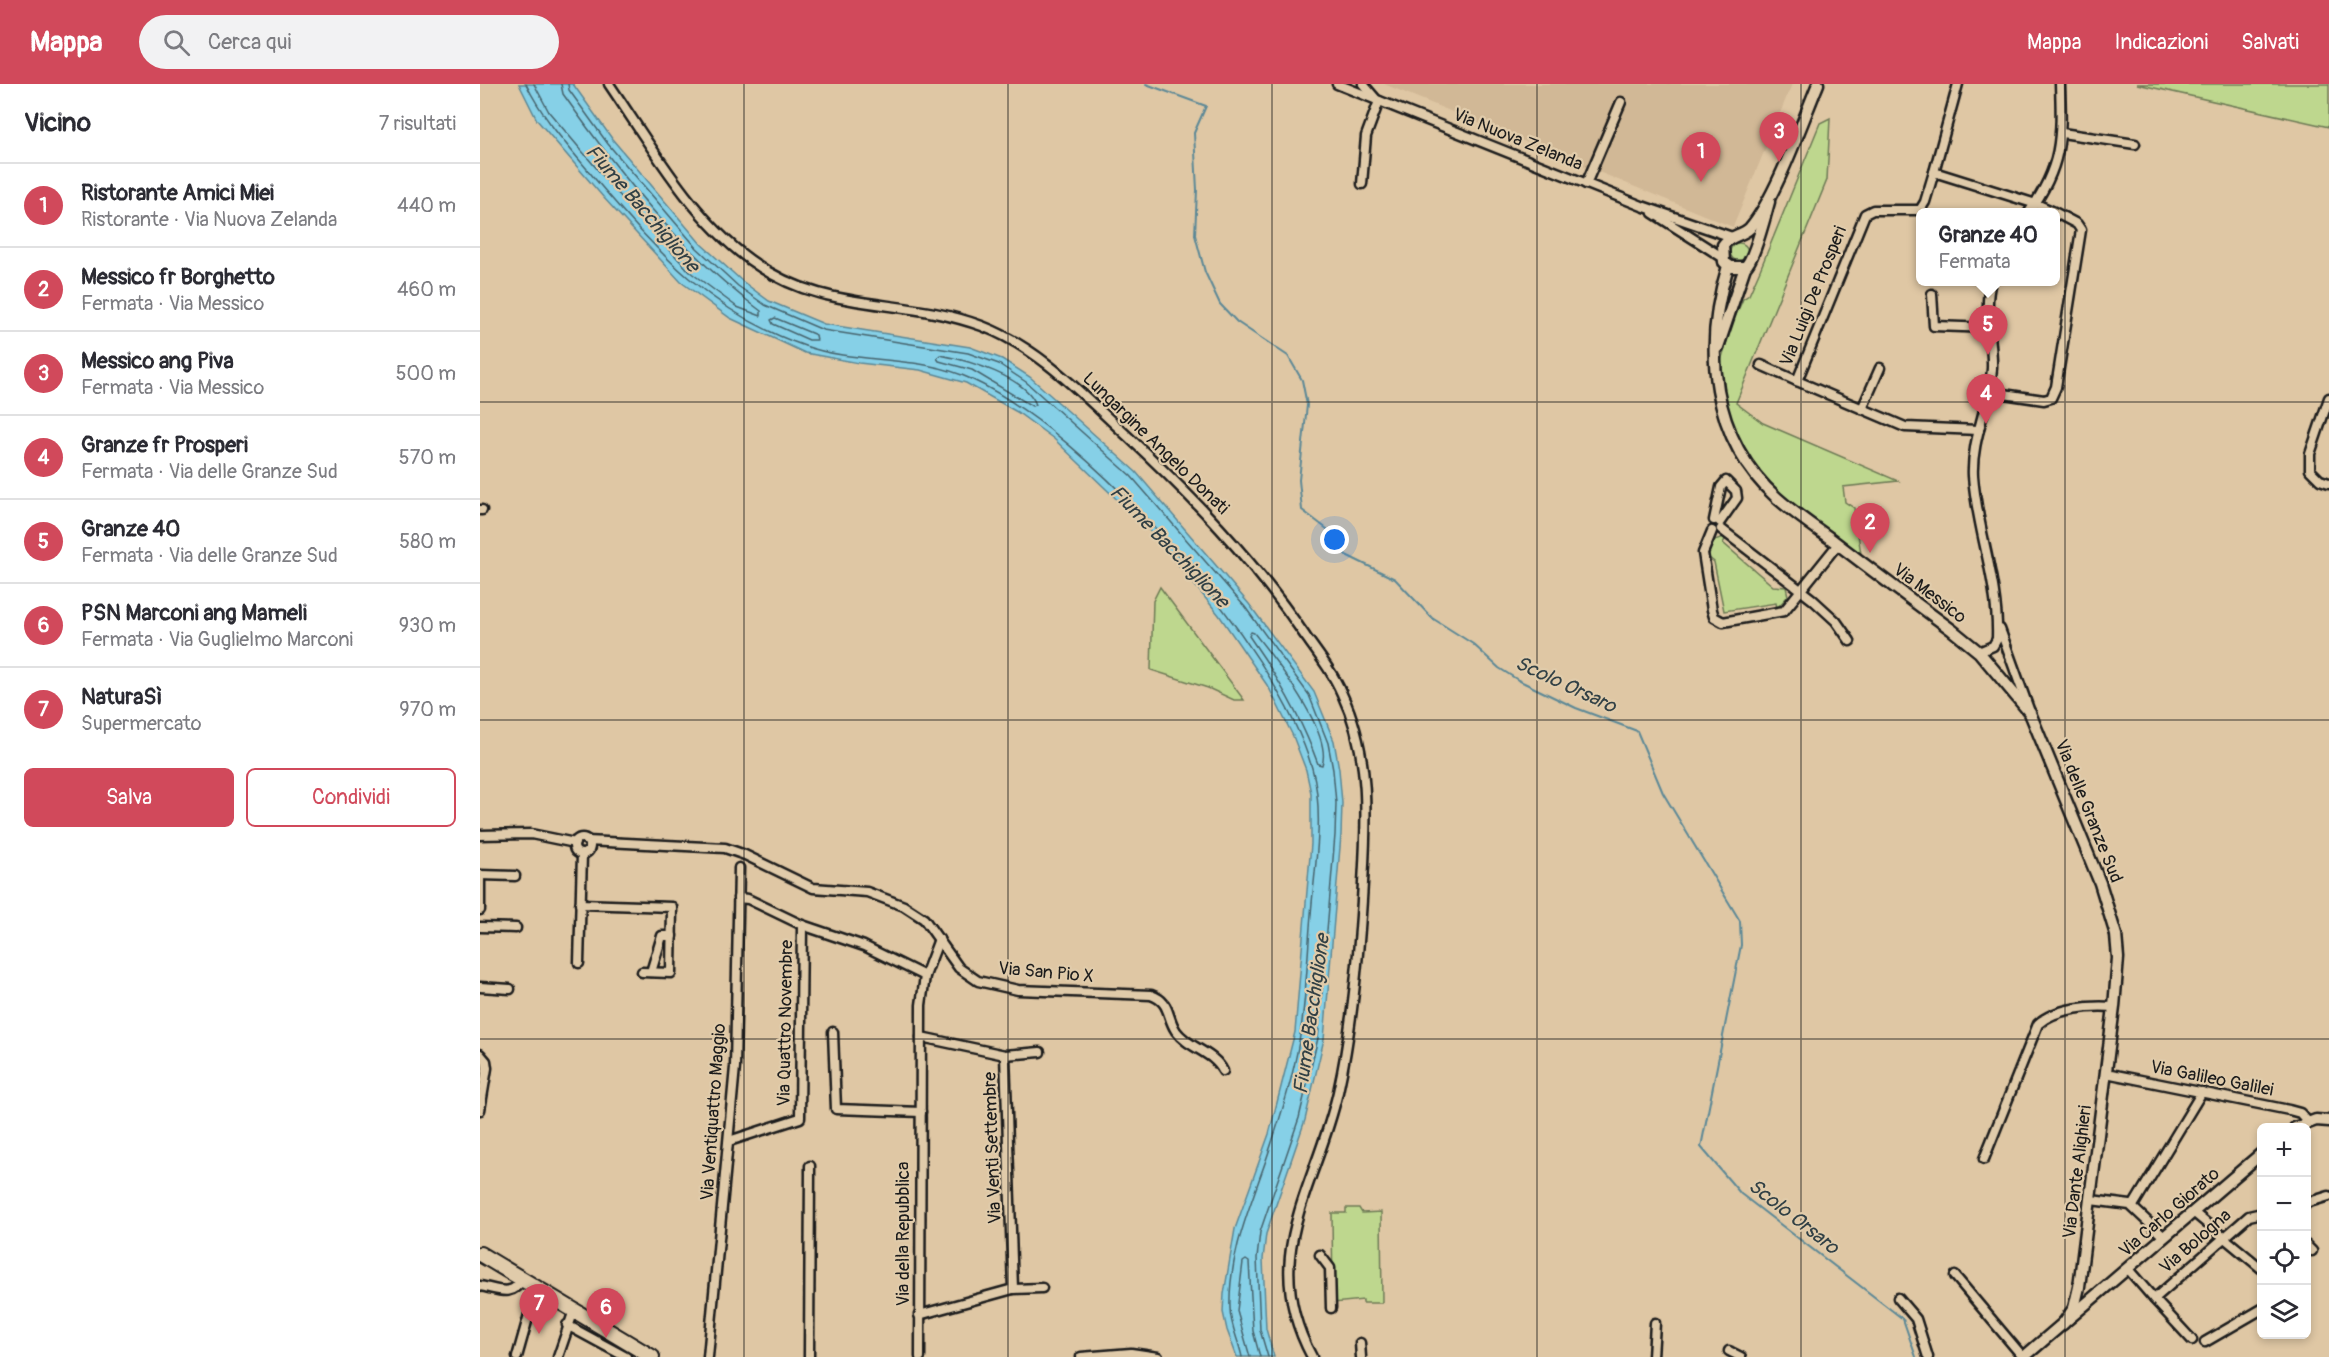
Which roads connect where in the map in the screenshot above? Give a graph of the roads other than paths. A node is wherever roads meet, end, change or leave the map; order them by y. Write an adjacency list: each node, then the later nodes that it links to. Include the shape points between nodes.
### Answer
1 (609, 84): 127 (street, Lungargine Angelo Donati, via 686,194 719,233 747,258 813,293 951,316 984,327 1021,344 1081,392 1183,489 1249,562 1332,674 1360,743 1366,830 1359,944 1345,1057 1327,1133 1295,1220 1288,1263 1291,1300)
2 (1338, 84): 7 (street, Via Nuova Zelanda)
3 (1363, 84): 7 (street)
4 (1818, 84): 14 (street, Via Messico)
5 (1958, 84): 11 (street)
6 (2060, 84): 9 (street)
7 (1378, 101): 12 (street, via 1366,136); 13 (street, Via Nuova Zelanda)
8 (1621, 102): 13 (street, Via Nuova Zelanda)
9 (2062, 133): 10 (street); 15 (street, via 2058,160)
10 (2135, 144)
11 (1935, 172): 15 (street); 17 (street, Via Luigi De Prosperi)
12 (1362, 184)
13 (1586, 184): 16 (street, Via Nuova Zelanda)
14 (1773, 188): 23 (street, Via Messico, via 1749,228); 25 (street, Via Messico)
15 (2036, 204): 18 (street); 19 (street)
16 (1642, 206): 22 (street, Via Nuova Zelanda); 24 (street, Via Nuova Zelanda)
17 (1921, 208)
18 (2033, 208)
19 (2044, 208)
20 (1916, 210): 34 (street, Via Luigi De Prosperi, via 1873,210 1865,214)
21 (2060, 216): 35 (street, via 2081,230 2056,387 2051,398 2044,400)
22 (1708, 229): 23 (street, Via Nuova Zelanda); 24 (street, via 1704,232)
23 (1735, 236): 25 (street, via 1746,237); 26 (street, Via Messico, via 1723,245)
24 (1703, 247): 26 (street, Via Nuova Zelanda)
25 (1754, 247): 27 (street, Via Messico, via 1753,258)
26 (1725, 261): 27 (street); 31 (street, Via Messico, via 1715,315)
27 (1745, 267): 31 (street, Via Messico)
28 (1990, 286): 30 (street, Via delle Granze Sud, via 1986,298)
29 (1932, 294): 30 (street, via 1934,326)
30 (1991, 328): 35 (street, Via delle Granze Sud)
31 (1713, 361): 40 (street, Via Messico, via 1723,411 1743,457 1777,498)
32 (1761, 365): 34 (street, Via Luigi De Prosperi)
33 (1880, 368): 37 (street)
34 (1797, 381): 37 (street, Via Luigi De Prosperi)
35 (1990, 392): 38 (street, Via delle Granze Sud)
36 (2329, 398): 39 (street, via 2310,454 2310,470)
37 (1862, 409): 38 (street, Via Luigi De Prosperi, via 1905,427)
38 (1979, 430): 42 (street, Via delle Granze Sud, via 1973,473)
39 (2329, 483)
40 (1838, 544): 41 (street); 44 (street, Via Messico)
41 (1801, 590): 41 (street, via 1718,523 1709,525 1712,531 1703,553 1712,610 1718,621 1784,611); 43 (street, via 1836,621)
42 (1998, 622): 44 (street, Via delle Granze Sud, via 1993,646); 45 (street, Via delle Granze Sud)
43 (1850, 640)
44 (1979, 652): 45 (street, Via Messico)
45 (2031, 713): 65 (street, Via delle Granze Sud, via 2100,884 2116,935)
46 (480, 835): 48 (street, Via San Pio X, via 531,834)
47 (587, 841): 48 (street, Via San Pio X); 49 (street, via 589,848); 60 (street, Via San Pio X, via 731,849 813,888 884,897 924,919)
48 (575, 843): 49 (street, via 575,850)
49 (582, 854): 54 (street)
50 (739, 868): 53 (street, Via Ventiquattro Maggio)
51 (480, 876): 52 (street); 55 (street)
52 (514, 876)
53 (738, 898): 56 (street); 79 (street, Via Ventiquattro Maggio, via 735,1066)
54 (580, 904): 59 (street, via 672,907); 61 (street)
55 (480, 910)
56 (802, 925): 62 (street, via 864,946); 79 (street, Via Quattro Novembre, via 800,1118)
57 (480, 927): 58 (street)
58 (516, 928)
59 (672, 936): 59 (street, via 662,936 646,972 671,973)
60 (939, 939): 62 (street, Via della Repubblica); 72 (street, Via San Pio X, via 959,968 978,981 1018,990 1161,998 1175,1030 1188,1045 1216,1061)
61 (579, 963)
62 (925, 976): 68 (street, Via della Repubblica)
63 (480, 987): 64 (street)
64 (510, 990)
65 (2114, 1008): 66 (street, Via delle Granze Sud); 81 (street, via 2099,1006 2052,1015 2038,1024)
66 (2113, 1019): 73 (street, Via Dante Alighieri)
67 (833, 1032): 76 (street, via 836,1109)
68 (921, 1037): 71 (street, Via Venti Settembre); 76 (street, Via della Repubblica)
69 (1040, 1052): 71 (street)
70 (480, 1054): 75 (street, via 487,1068)
71 (1005, 1055): 100 (street, Via Venti Settembre)
72 (1223, 1071)
73 (2106, 1073): 74 (street, Via Galileo Galilei); 84 (street, Via Dante Alighieri)
74 (2202, 1092): 78 (street, Via Galileo Galilei, via 2300,1113); 86 (street)
75 (480, 1110)
76 (921, 1112): 109 (street, Via della Repubblica)
77 (2329, 1121): 78 (street)
78 (2308, 1122)
79 (729, 1141): 122 (street, Via Ventiquattro Maggio)
80 (2257, 1157): 87 (street, Via Carlo Giorato)
81 (1984, 1159)
82 (810, 1166): 123 (street)
83 (2329, 1196): 85 (street)
84 (2091, 1200): 86 (street); 98 (street, Via Dante Alighieri)
85 (2311, 1202)
86 (2133, 1206): 89 (street)
87 (2193, 1212): 89 (street, Via Carlo Giorato); 90 (street)
88 (2257, 1214): 90 (street, Via Bologna, via 2249,1216)
89 (2164, 1238): 94 (street, Via Carlo Giorato)
90 (2224, 1238): 93 (street); 104 (street, Via Bologna)
91 (480, 1254): 96 (main road)
92 (1320, 1255): 106 (street, via 1330,1268)
93 (2257, 1265)
94 (2128, 1269): 102 (street, Via Carlo Giorato); 104 (street, Via Bologna)
95 (1955, 1276): 132 (street, Via Carlo Giorato)
96 (523, 1279): 97 (street, via 517,1289 508,1293); 101 (main road)
97 (480, 1286)
98 (2079, 1287): 102 (street, via 2086,1294); 105 (street, Via Dante Alighieri)
99 (1042, 1288): 100 (street)
100 (1013, 1290): 109 (street)
101 (546, 1293): 107 (main road); 119 (street, via 540,1305 530,1311)
102 (2098, 1295): 105 (street, Via Carlo Giorato); 111 (street, Via Carlo Giorato)
103 (1898, 1298): 131 (street, via 1916,1319)
104 (2154, 1299): 113 (street, Via Bologna)
105 (2076, 1303): 111 (street, Via Dante Alighieri)
106 (1331, 1308)
107 (574, 1310): 112 (street); 117 (main road)
108 (2257, 1312): 114 (street)
109 (919, 1315): 124 (street, Via della Repubblica)
110 (1655, 1323): 129 (street)
111 (2063, 1324): 132 (street, Via Carlo Giorato)
112 (567, 1325): 117 (street); 120 (street)
113 (2192, 1340)
114 (2205, 1342)
115 (1360, 1344): 128 (street)
116 (1729, 1351): 130 (street)
117 (629, 1353): 121 (main road)
118 (1131, 1355): 125 (street); 126 (street)
119 (517, 1357)
120 (558, 1357)
121 (652, 1357)
122 (708, 1357)
123 (808, 1357)
124 (920, 1357)
125 (1081, 1357)
126 (1158, 1357)
127 (1312, 1357)
128 (1361, 1357)
129 (1653, 1357)
130 (1740, 1357)
131 (1928, 1357)
132 (2023, 1357)

